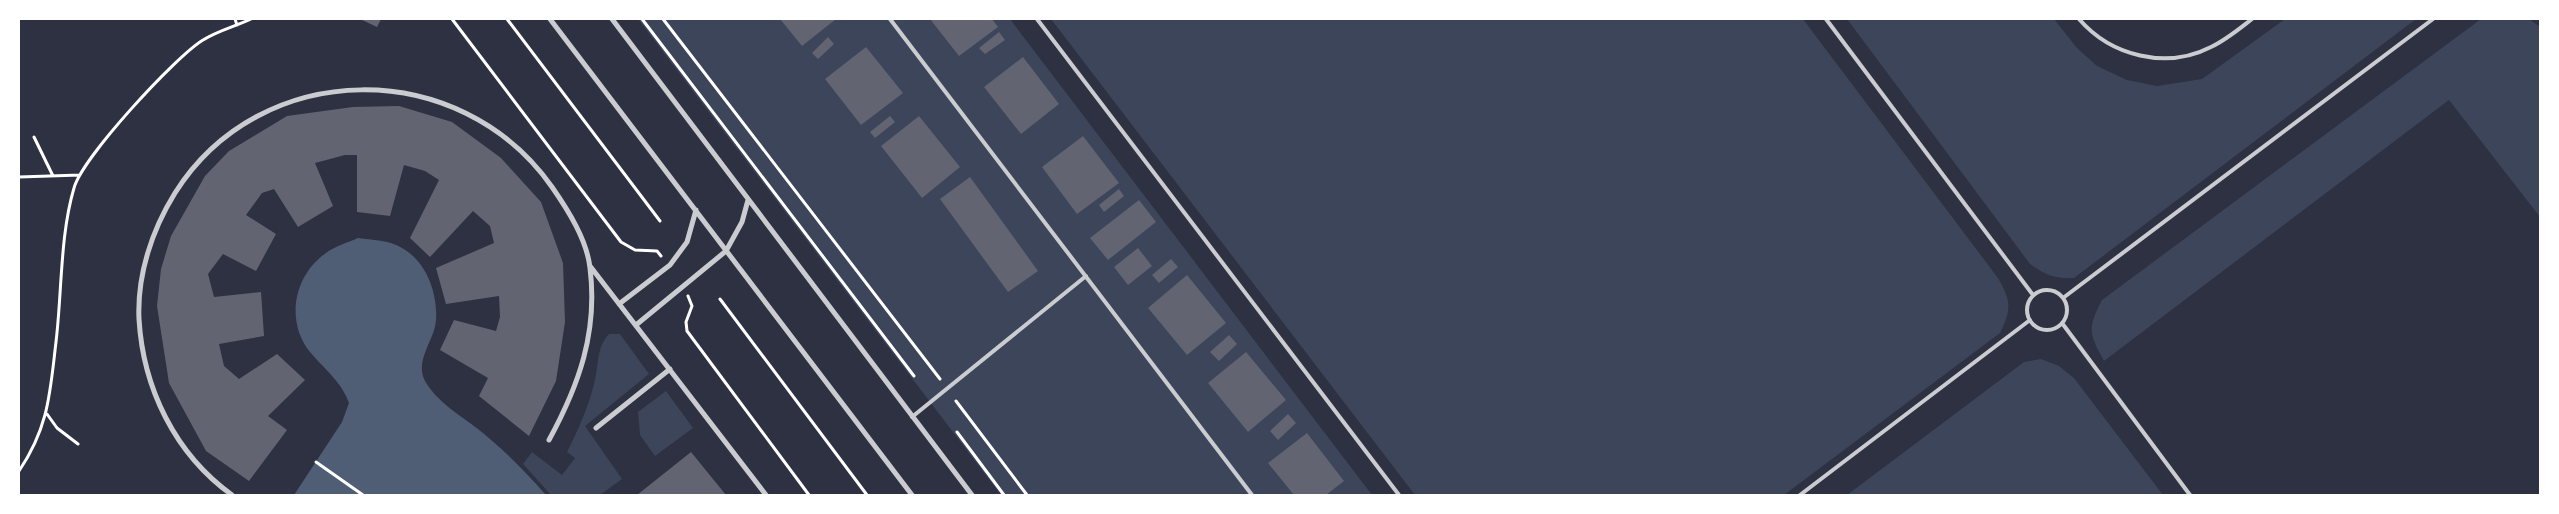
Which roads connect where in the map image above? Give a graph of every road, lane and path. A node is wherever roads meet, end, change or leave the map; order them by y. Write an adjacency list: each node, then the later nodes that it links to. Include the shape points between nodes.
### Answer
1 (235, 19): 15 (path)
2 (251, 19): 15 (path)
3 (452, 19): 24 (path, via 621,242 635,250 657,252)
4 (507, 19): 22 (path)
5 (550, 19): 21 (street)
6 (612, 19): 20 (street)
7 (642, 19): 36 (path)
8 (663, 19): 37 (path)
9 (890, 19): 26 (lane)
10 (1037, 19): 57 (lane)
11 (1826, 19): 28 (lane)
12 (2079, 19): 13 (lane, via 2101,40 2118,49 2164,58 2193,55 2210,48)
13 (2252, 19)
14 (2433, 19): 29 (lane)
15 (237, 25): 17 (path, via 202,40 161,75)
16 (34, 137): 18 (path)
17 (81, 175): 18 (path); 39 (path, via 74,185 68,213)
18 (53, 176): 19 (path)
19 (19, 177)
20 (748, 200): 23 (street, via 742,222); 40 (street)
21 (696, 210): 23 (street); 24 (street, via 687,242)
22 (660, 221)
23 (726, 251): 27 (street); 52 (street)
24 (670, 265): 31 (street)
25 (590, 266): 31 (street); 43 (street, via 592,312 585,357 570,400); 47 (street, via 568,212 544,177 521,152 495,131 435,101 367,88 332,91 265,112 235,130 184,178 165,208 151,240 142,274 138,309 140,344 154,395 178,442 213,481)
26 (1086, 276): 40 (lane); 56 (lane)
27 (684, 286): 34 (street); 50 (path, via 692,306 686,322 687,331)
28 (2033, 295): 29 (lane, via 2052,290); 32 (lane, via 2027,307)
29 (2063, 298): 33 (lane, via 2067,311)
30 (720, 299): 51 (path)
31 (619, 304): 34 (street)
32 (2030, 320): 33 (lane, via 2049,330); 58 (lane)
33 (2062, 323): 59 (lane)
34 (636, 325): 35 (street)
35 (670, 370): 41 (street); 49 (street)
36 (914, 376)
37 (942, 381)
38 (956, 401): 55 (path)
39 (47, 414): 44 (path, via 57,428); 46 (path, via 30,455)
40 (912, 416): 53 (street)
41 (596, 428)
42 (957, 432): 54 (path)
43 (549, 440)
44 (78, 444)
45 (316, 462): 48 (path)
46 (19, 471)
47 (232, 495)
48 (364, 495)
49 (766, 495)
50 (809, 495)
51 (868, 495)
52 (912, 495)
53 (972, 495)
54 (1004, 495)
55 (1027, 495)
56 (1252, 495)
57 (1399, 495)
58 (1800, 495)
59 (2190, 495)

